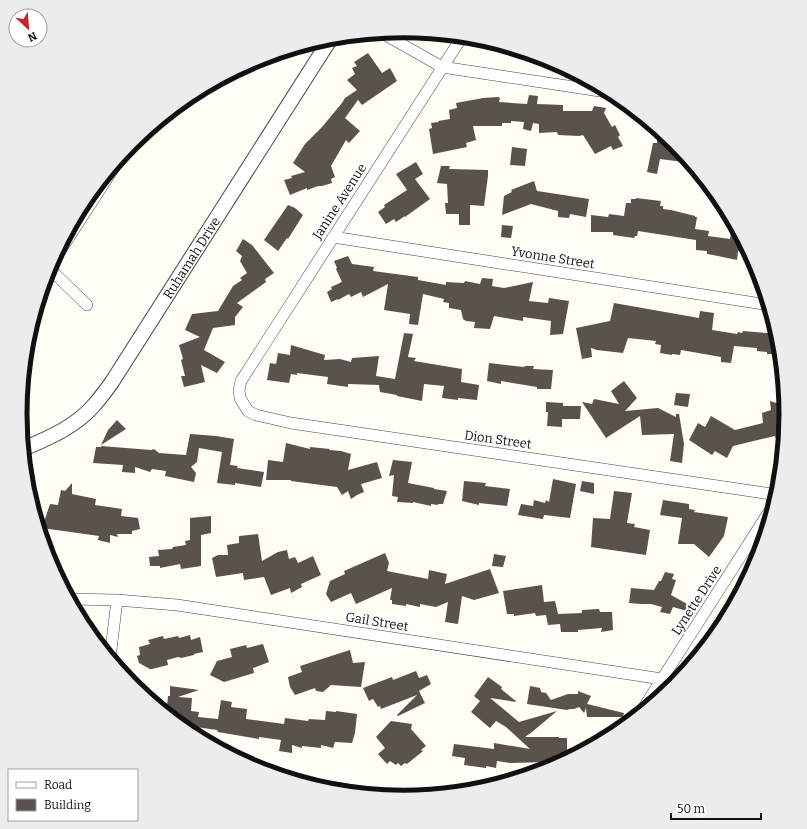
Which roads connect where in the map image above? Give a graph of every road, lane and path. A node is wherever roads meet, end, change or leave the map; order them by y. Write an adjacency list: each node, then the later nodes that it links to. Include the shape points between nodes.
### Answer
1 (392, 38): 4 (street)
2 (459, 42): 4 (street, Janine Avenue)
3 (326, 46): 13 (street, Ruhamah Drive, via 95,405 58,433)
4 (442, 67): 5 (street); 8 (street, Janine Avenue)
5 (598, 92)
6 (92, 203): 7 (street)
7 (86, 212)
8 (333, 237): 10 (street, Yvonne Street); 12 (street, Janine Avenue)
9 (55, 273): 11 (street)
10 (763, 304)
11 (87, 305)
12 (241, 381): 14 (street, Dion Street, via 240,398 248,411 291,423)
13 (29, 446)
14 (771, 494)
15 (765, 518): 19 (street, Lynette Drive)
16 (75, 599): 17 (street, Gail Street)
17 (117, 600): 18 (street); 19 (street, Gail Street, via 177,605)
18 (111, 651)
19 (662, 679): 20 (street, Gail Street); 21 (street, Lynette Drive)
20 (671, 680)
21 (648, 701)

